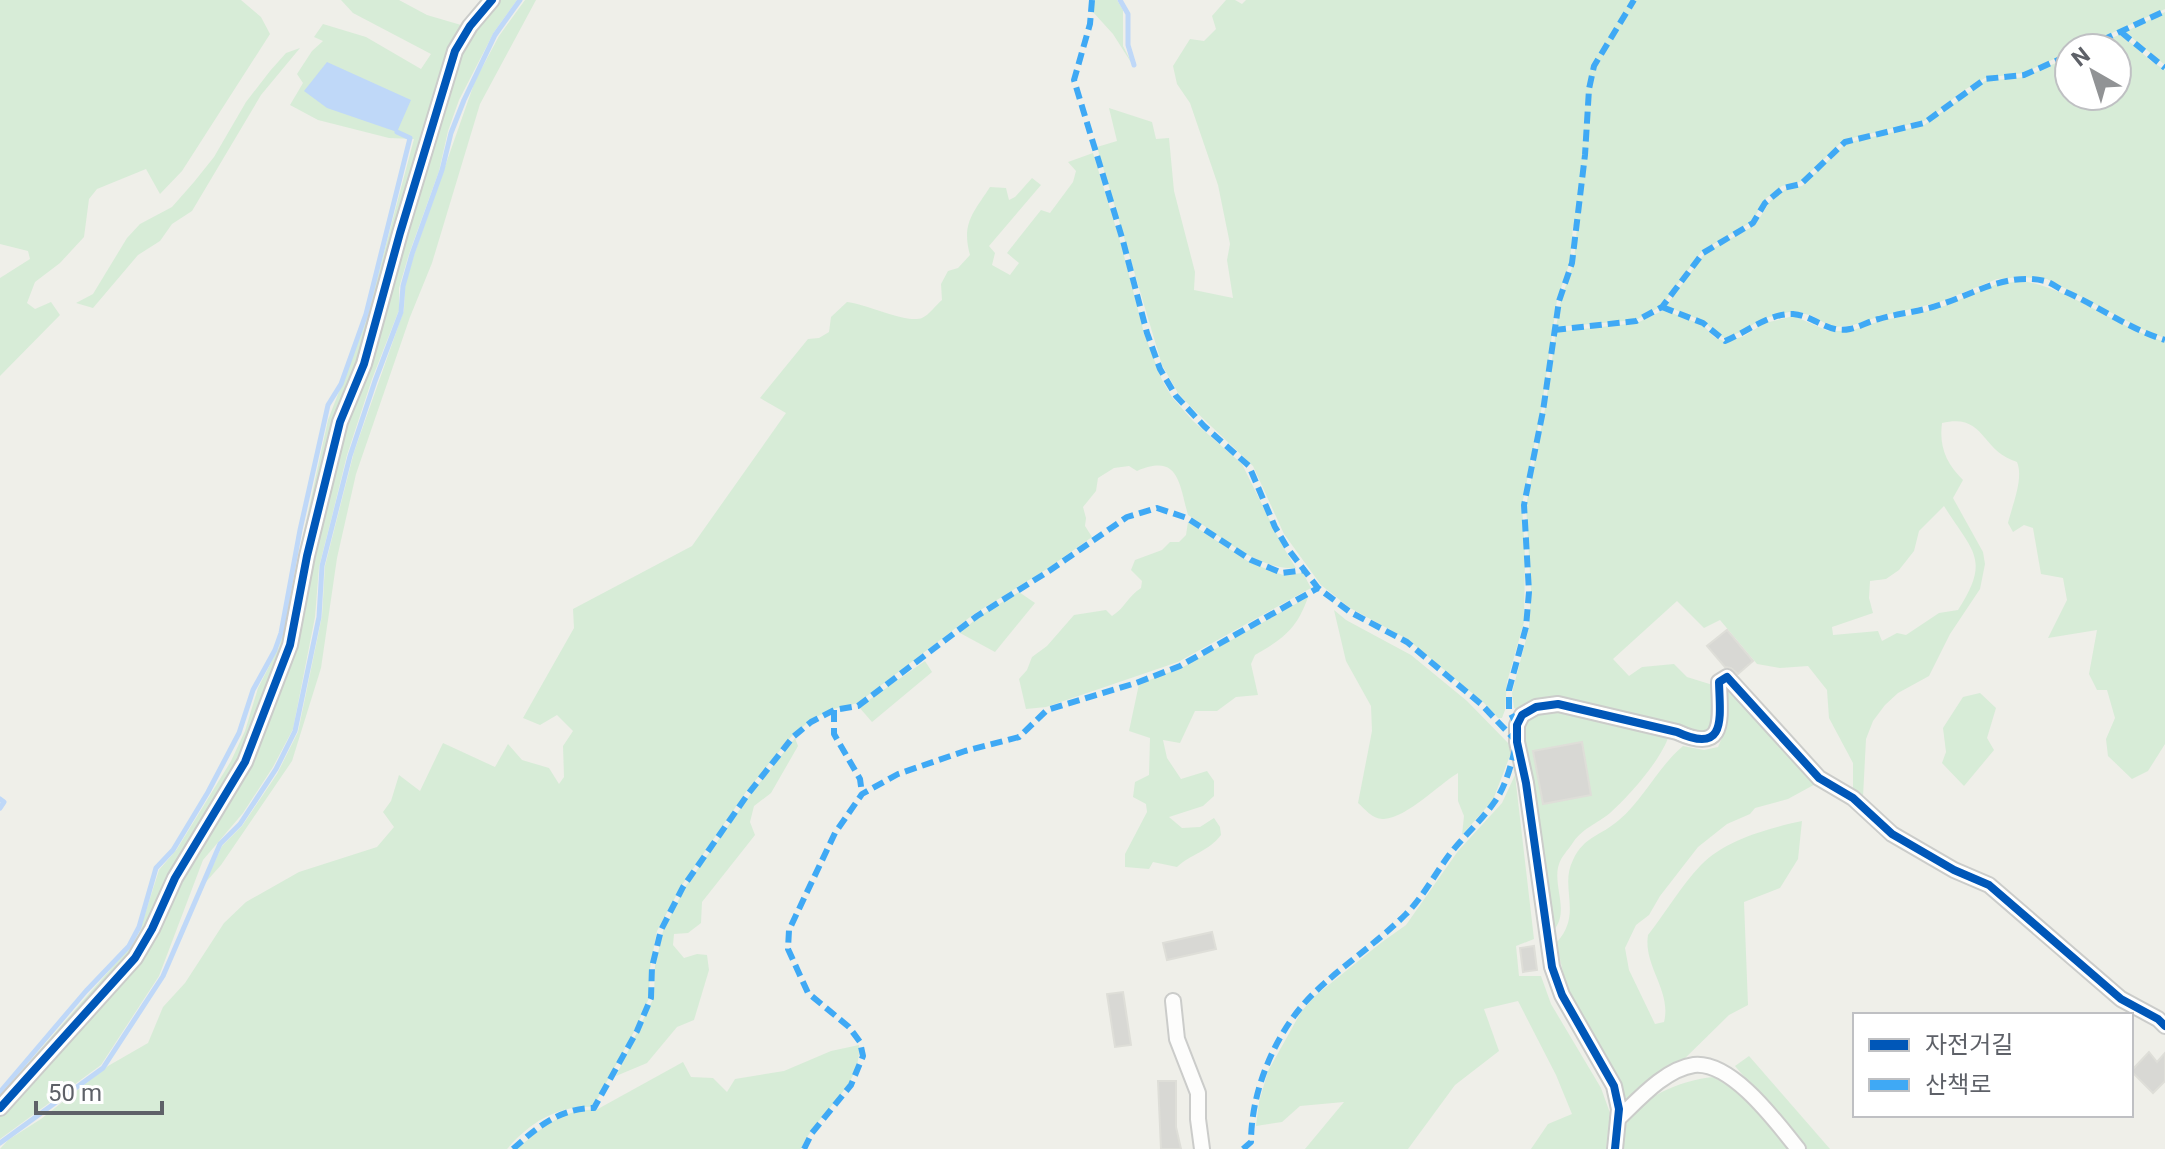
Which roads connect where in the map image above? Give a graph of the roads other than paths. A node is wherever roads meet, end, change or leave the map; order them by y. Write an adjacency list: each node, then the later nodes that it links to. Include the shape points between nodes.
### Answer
1 (492, 0): 4 (street, via 455,51 364,364 340,422 290,645 245,762 175,878 135,958)
2 (1173, 1001): 6 (street, via 1177,1039 1198,1093)
3 (2165, 1026): 5 (street, via 2121,999 1989,885 1892,834 1853,798 1819,778 1727,677 1719,682 1719,722 1706,740 1558,704 1536,707 1522,715 1517,742 1552,967 1562,995 1614,1086)
4 (0, 1108)
5 (1618, 1119): 7 (street); 8 (street, via 1665,1078 1691,1065 1705,1066 1742,1086)
6 (1202, 1149)
7 (1615, 1149)
8 (1798, 1149)

